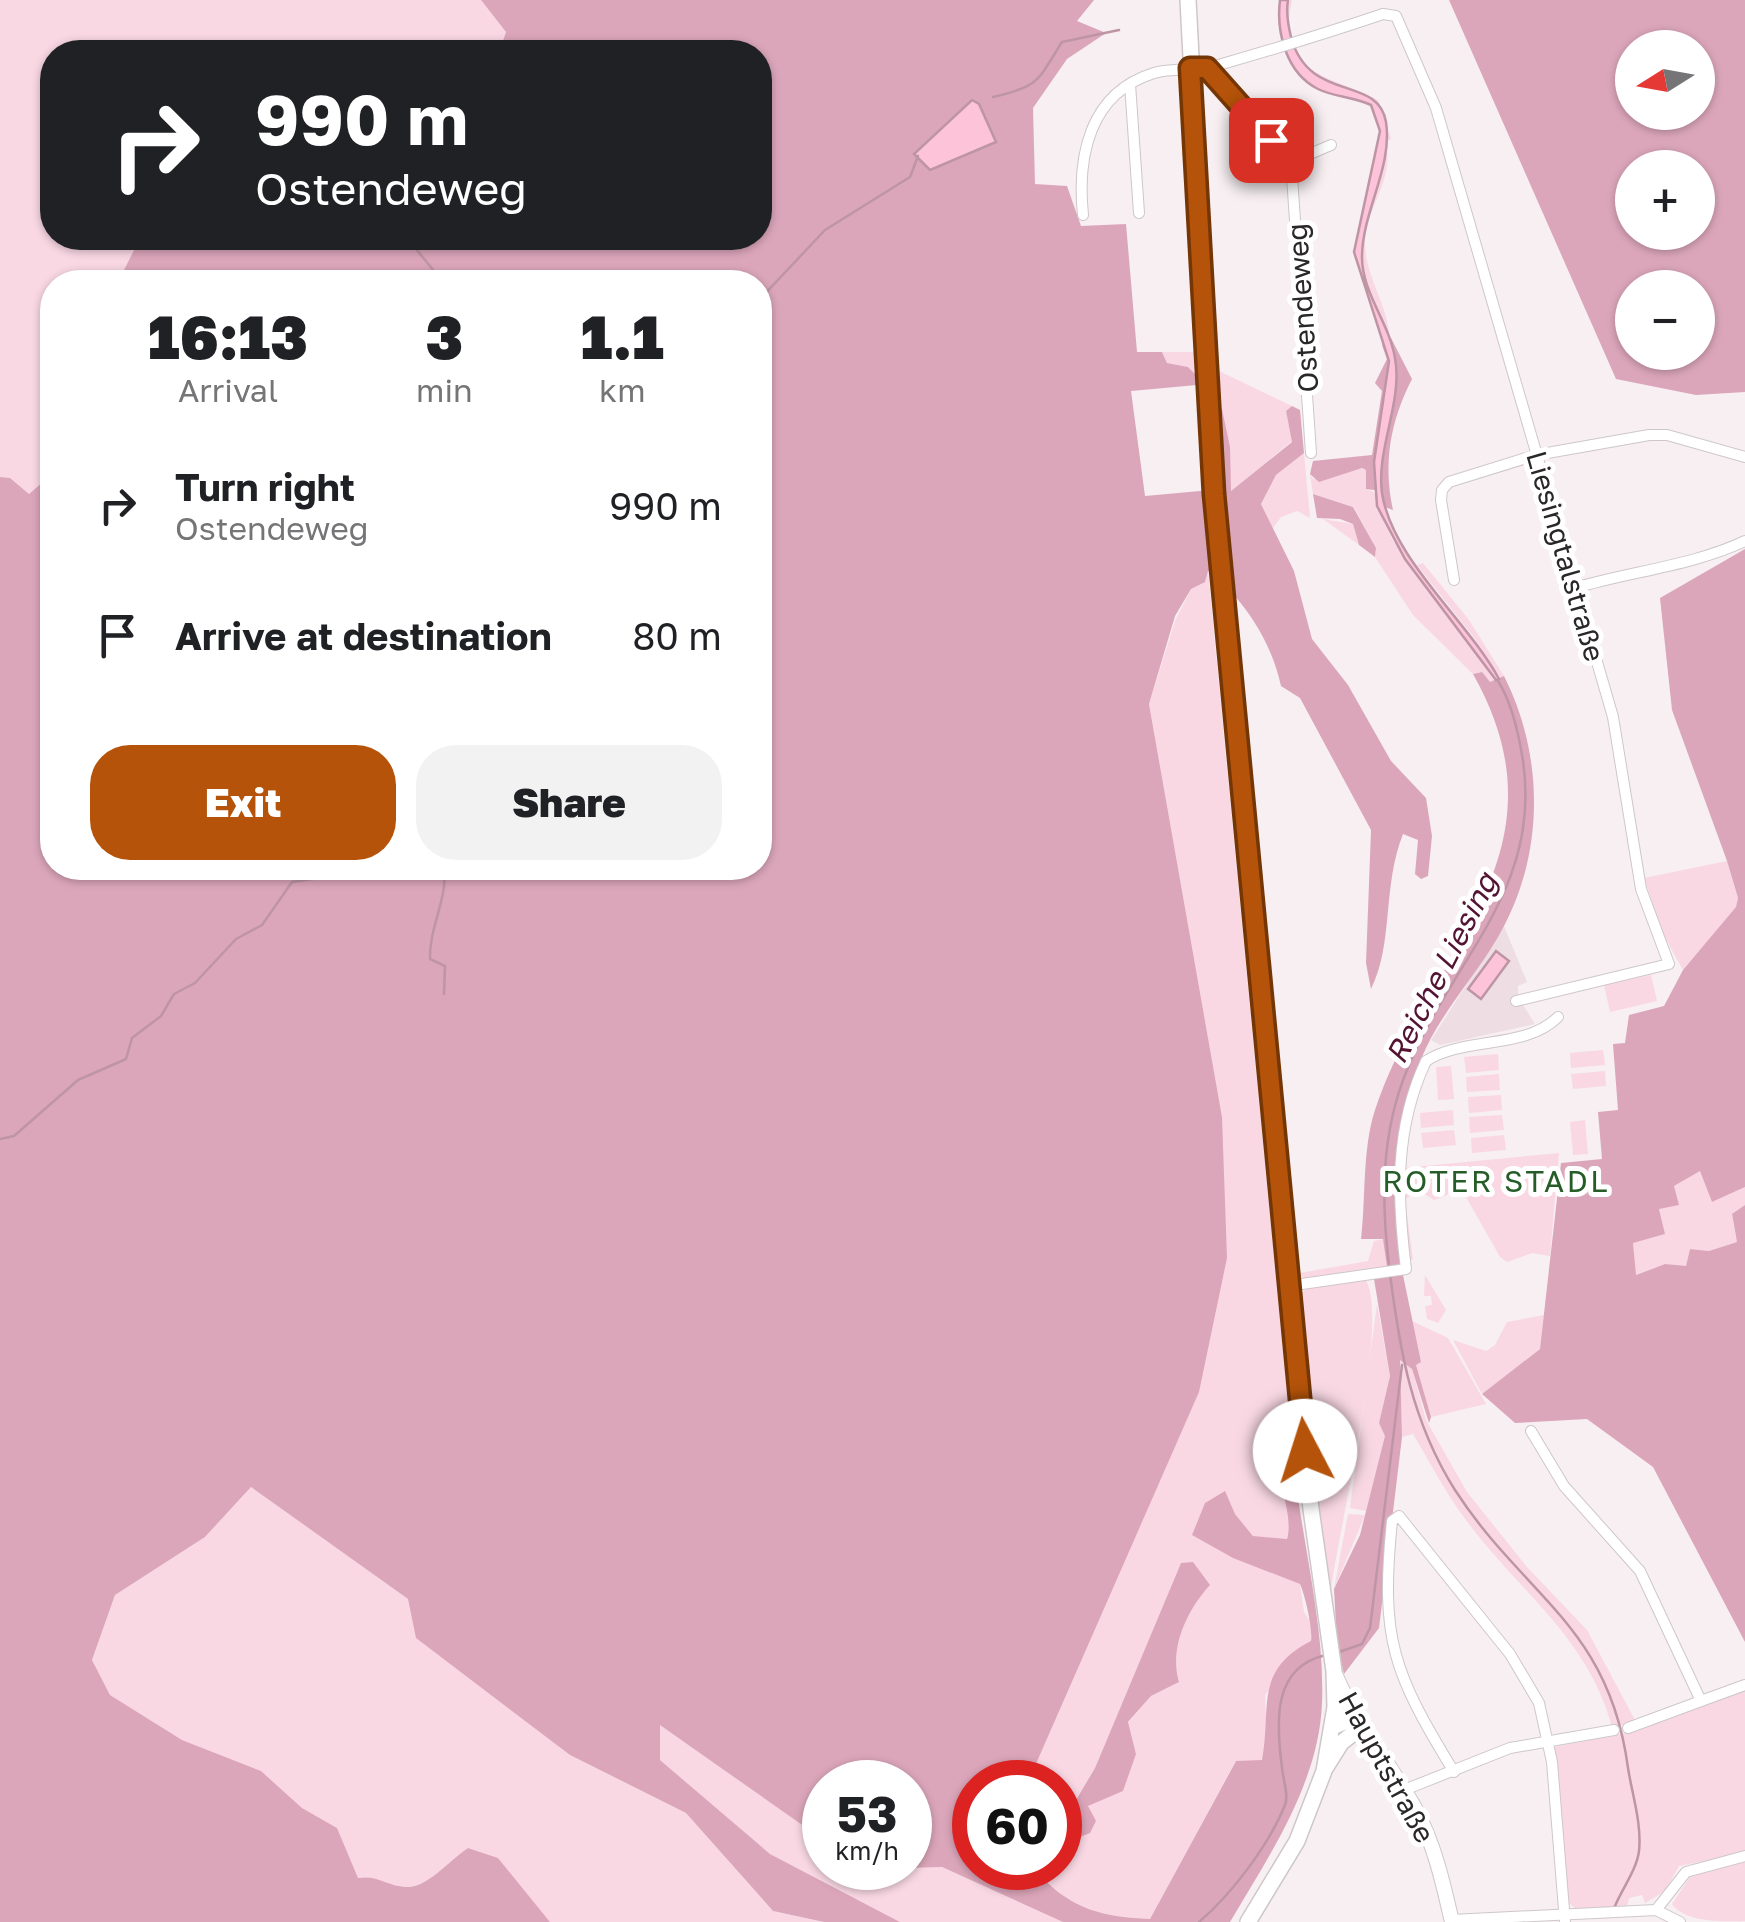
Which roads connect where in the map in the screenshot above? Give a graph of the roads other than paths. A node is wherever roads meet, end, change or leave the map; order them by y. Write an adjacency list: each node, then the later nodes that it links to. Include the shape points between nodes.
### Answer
1 (1188, 0): 4 (main road)
2 (1380, 0): 3 (street)
3 (1383, 14): 4 (street); 11 (street, Liesingtalstraße, via 1396,16 1405,30 1436,108)
4 (1199, 68): 5 (street, via 1154,73); 7 (street); 18 (main road, via 1214,494)
5 (1130, 84): 8 (street); 9 (street, via 1110,99 1088,133 1079,173)
6 (1331, 144): 7 (street)
7 (1291, 162): 10 (street, Ostendeweg)
8 (1140, 214)
9 (1082, 216)
10 (1311, 453)
11 (1536, 456): 12 (street, via 1667,435); 14 (street, via 1449,482 1442,490); 15 (street, Liesingtalstraße)
12 (1745, 457)
13 (1745, 541): 15 (street, via 1700,560)
14 (1454, 580)
15 (1575, 588): 16 (street, Liesingtalstraße, via 1612,717 1641,890 1669,964)
16 (1516, 1000)
17 (1558, 1017): 18 (street, via 1546,1029 1426,1061 1400,1153 1406,1269)
18 (1288, 1286): 20 (main road)
19 (1531, 1432): 22 (street, via 1564,1486 1640,1571)
20 (1334, 1670): 23 (main road, Hauptstraße); 24 (main road)
21 (1745, 1685): 22 (street)
22 (1702, 1701): 25 (street)
23 (1359, 1722): 24 (main road); 28 (main road); 30 (main road, Hauptstraße)
24 (1332, 1727): 28 (main road)
25 (1628, 1728)
26 (1614, 1730): 27 (street)
27 (1548, 1742): 29 (street, via 1510,1748); 29 (street, via 1540,1704 1522,1671 1406,1521 1394,1518 1386,1610 1390,1642 1413,1702); 33 (street)
28 (1324, 1771): 34 (main road, via 1297,1840)
29 (1454, 1772): 30 (street)
30 (1404, 1790): 35 (main road, Hauptstraße, via 1432,1844)
31 (1745, 1856): 32 (street, via 1686,1872)
32 (1656, 1910): 33 (street); 36 (street)
33 (1565, 1919): 35 (street)
34 (1253, 1920)
35 (1452, 1921)
36 (1680, 1922)

